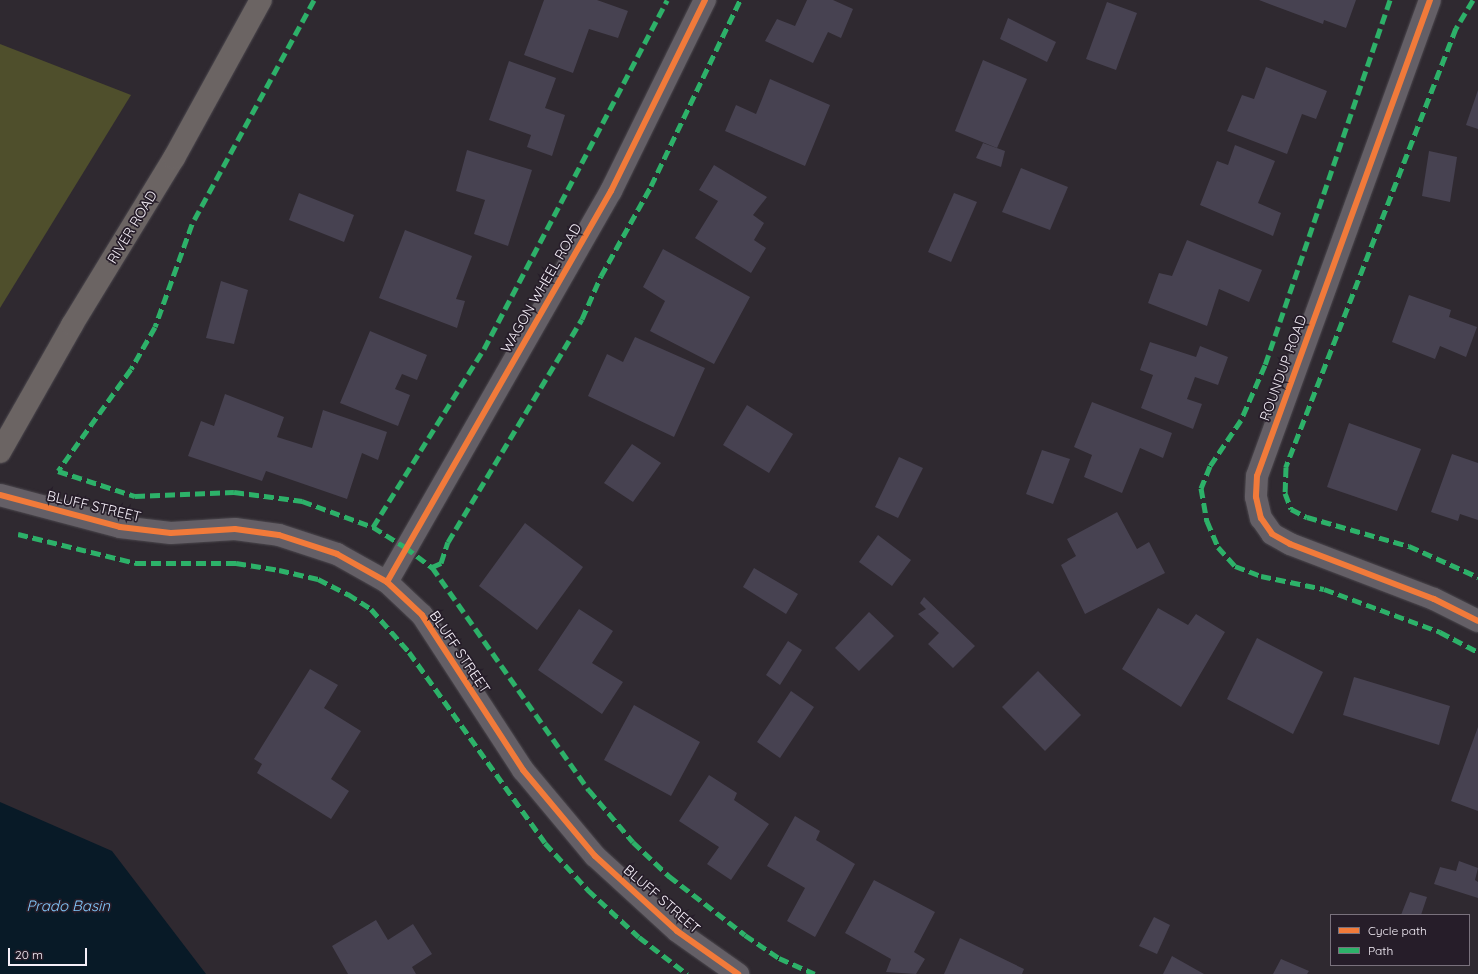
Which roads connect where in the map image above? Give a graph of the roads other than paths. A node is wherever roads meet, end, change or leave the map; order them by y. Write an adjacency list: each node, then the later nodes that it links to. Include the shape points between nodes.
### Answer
1 (261, 0): 4 (main road, RIVER ROAD, via 174,158 72,325)
2 (705, 0): 6 (street, WAGON WHEEL ROAD, via 611,191)
3 (1430, 0): 7 (street, ROUNDUP ROAD, via 1257,476 1256,497 1261,518 1272,534 1290,544 1434,599)
4 (0, 452)
5 (0, 495): 6 (street, BLUFF STREET, via 120,527 171,532 235,528 279,535 337,554)
6 (387, 582): 8 (street, BLUFF STREET, via 422,615 523,770 595,856 676,931)
7 (1478, 621)
8 (738, 974)

